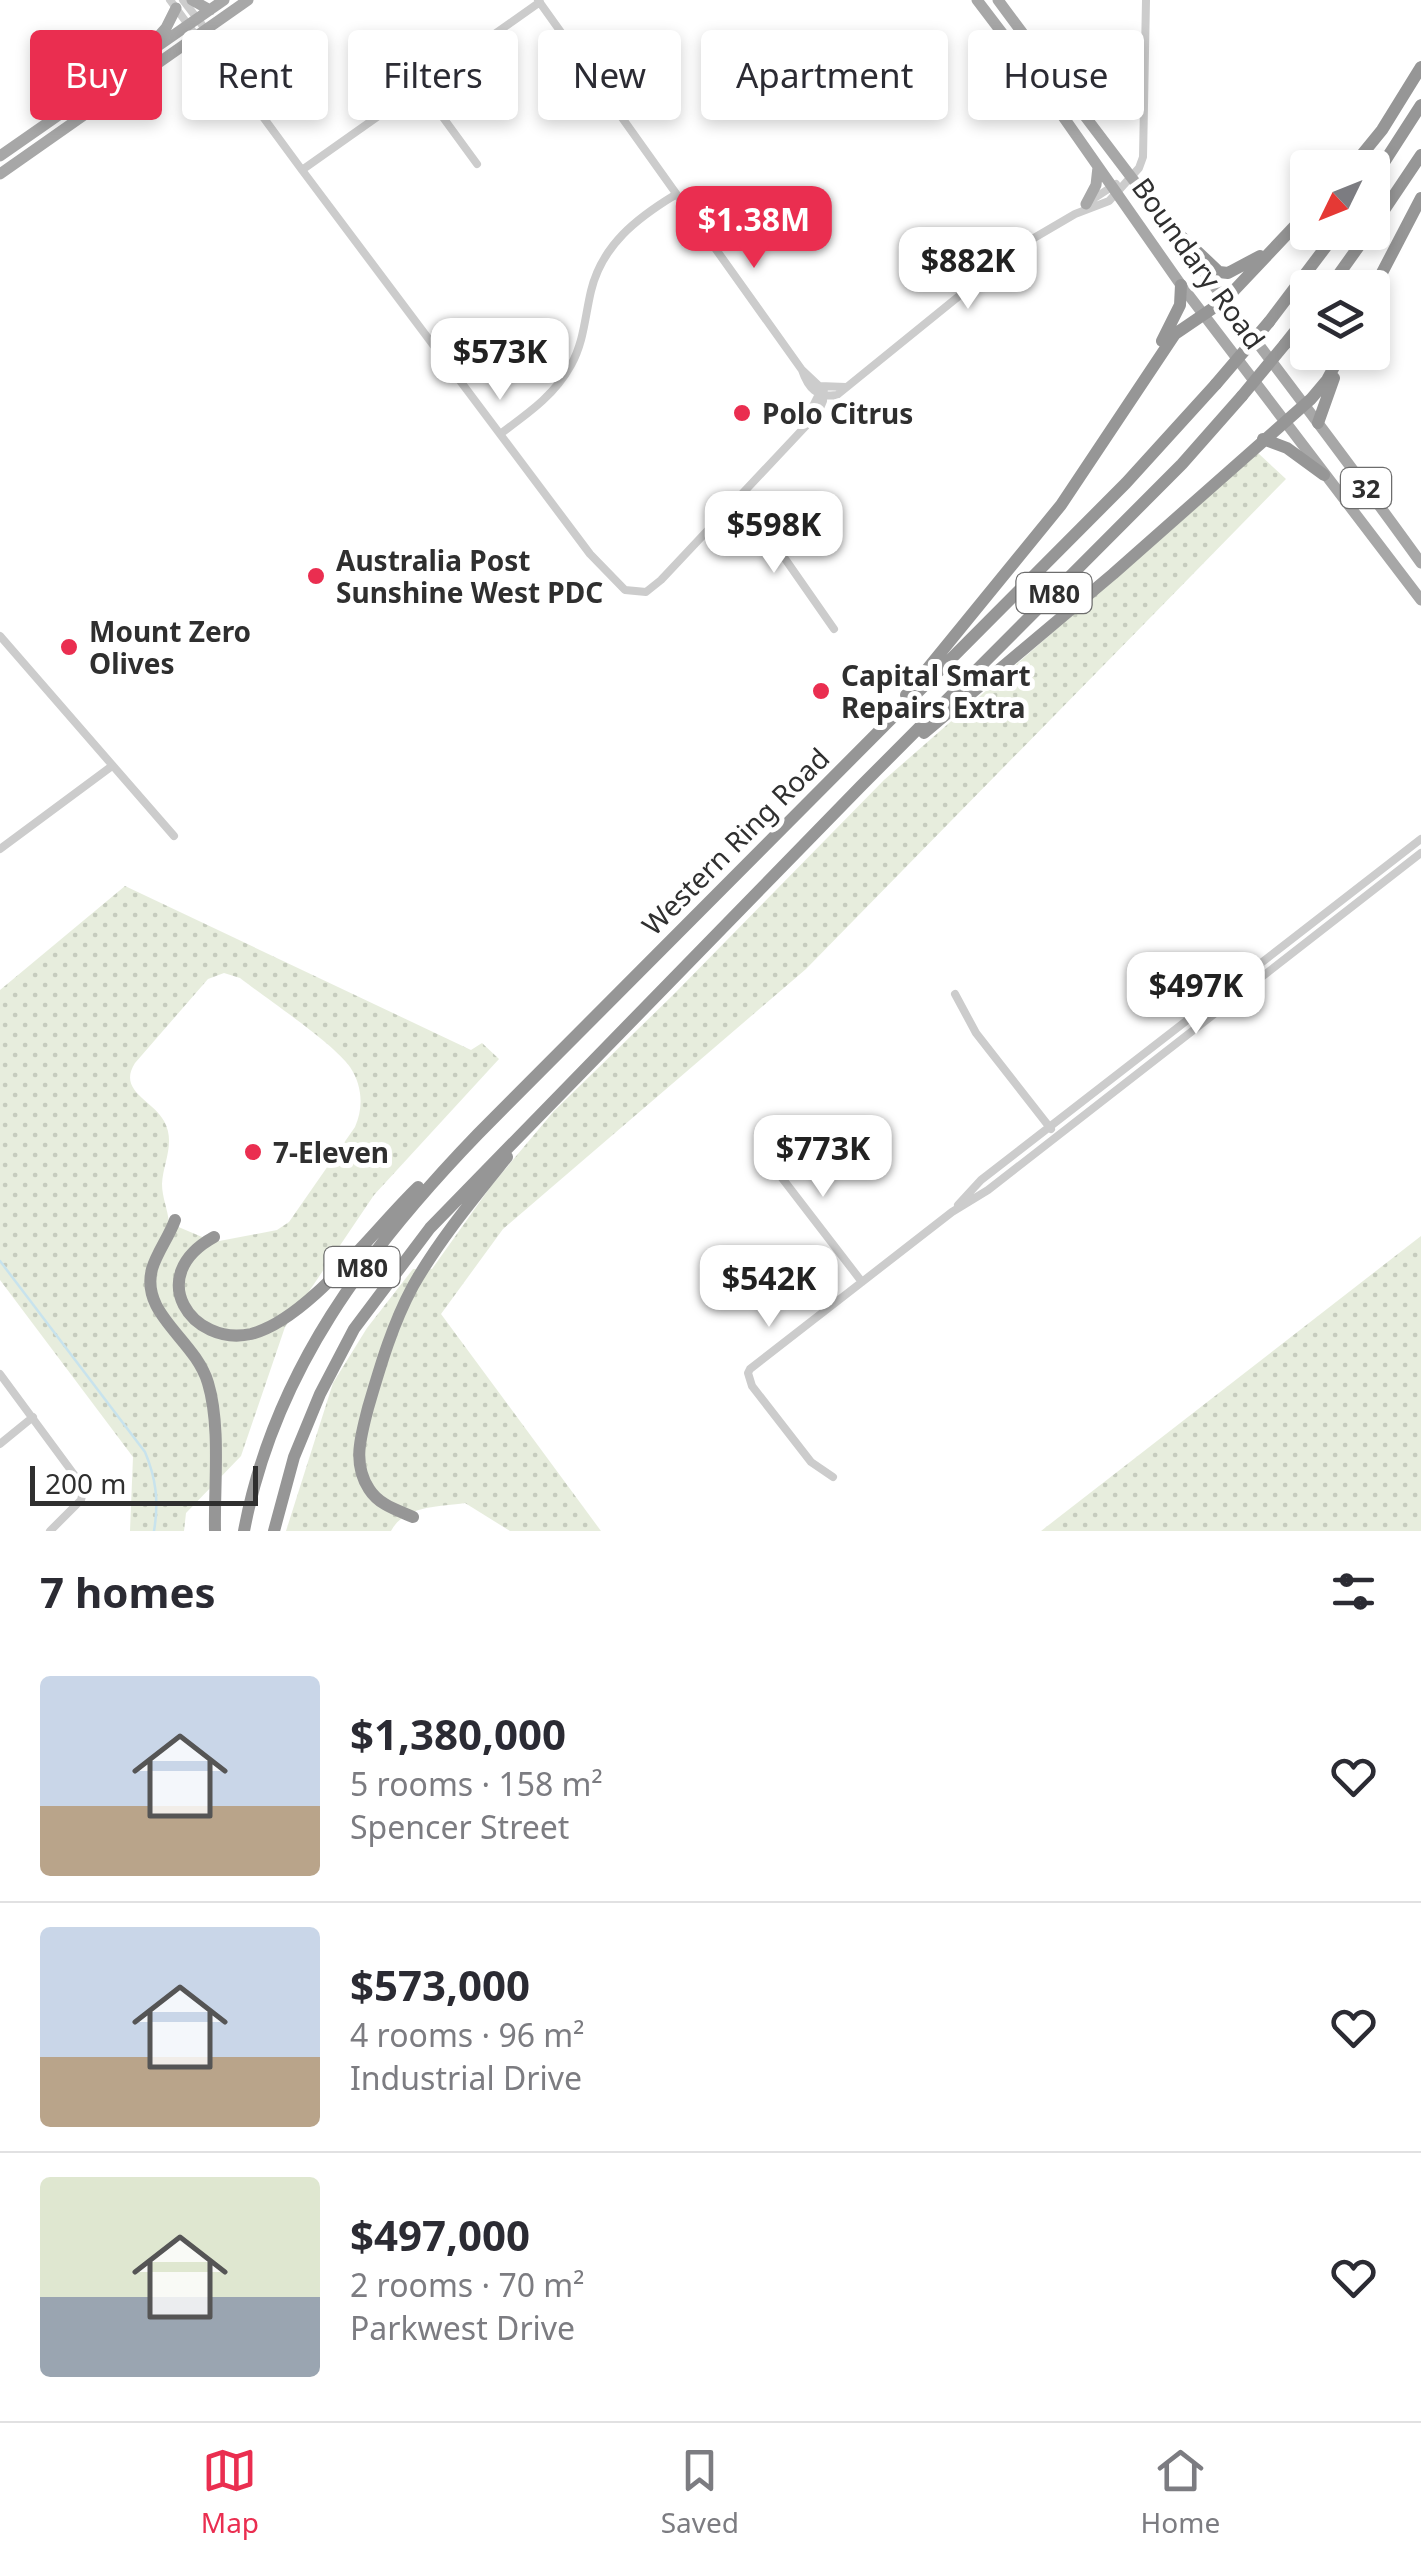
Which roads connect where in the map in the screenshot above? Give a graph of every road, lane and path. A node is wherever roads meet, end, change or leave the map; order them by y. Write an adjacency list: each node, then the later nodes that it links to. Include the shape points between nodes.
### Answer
1 (192, 0): 9 (main road)
2 (224, 0): 9 (main road)
3 (248, 0): 10 (main road)
4 (977, 0): 24 (main road, Boundary Road / 32)
5 (998, 0): 27 (main road, Boundary Road / 32)
6 (1146, 0): 27 (street, via 1143,157)
7 (539, 1): 11 (street); 29 (street)
8 (176, 3): 10 (street); 12 (main road)
9 (210, 10): 10 (main road)
10 (197, 28): 13 (main road); 25 (street); 26 (main road)
11 (498, 30)
12 (162, 33)
13 (162, 47)
14 (1421, 67): 19 (highway)
15 (1421, 105): 20 (highway)
16 (52, 120): 22 (main road)
17 (372, 120): 25 (street)
18 (445, 120): 23 (street)
19 (1365, 150)
20 (1390, 153)
21 (1421, 155): 31 (highway)
22 (0, 156)
23 (477, 164)
24 (1097, 164): 28 (main road, Boundary Road / 32); 32 (main road, via 1097,183)
25 (302, 170): 50 (street)
26 (0, 174)
27 (1129, 178): 28 (street); 34 (main road, Boundary Road / 32)
28 (1115, 190): 32 (street); 33 (street, via 1108,201); 39 (main road, Boundary Road / 32)
29 (675, 194): 45 (street); 50 (street, via 628,228 608,252 572,364 548,397)
30 (1421, 198): 38 (highway)
31 (1390, 202)
32 (1086, 204): 33 (street)
33 (1075, 214): 45 (street, via 1011,253 846,388)
34 (1168, 224): 36 (highway, via 1224,273); 40 (main road, Boundary Road / 32)
35 (1290, 230): 36 (highway)
36 (1278, 242): 40 (highway)
37 (1323, 250): 58 (highway, Western Ring Road / M80, bridge, via 1269,322 1126,483)
38 (1383, 270)
39 (1181, 285): 41 (main road, Boundary Road / 32); 47 (highway, via 1177,312)
40 (1225, 300): 41 (highway); 46 (main road, Boundary Road / 32)
41 (1204, 315): 47 (highway, via 1176,334); 48 (main road, Boundary Road / 32)
42 (1290, 338): 60 (highway, Western Ring Road / M80, bridge, via 1182,464)
43 (1332, 370): 46 (highway)
44 (1337, 370): 49 (highway)
45 (822, 392): 53 (street, via 818,413)
46 (1304, 404): 48 (highway); 49 (main road, Boundary Road / 32)
47 (1116, 422): 58 (highway, via 1061,505)
48 (1283, 422): 51 (highway); 52 (main road, Boundary Road / 32)
49 (1318, 422): 54 (main road, Boundary Road / 32)
50 (500, 434): 53 (street, via 590,554 637,594 662,580)
51 (1262, 439): 52 (highway); 60 (highway, via 1114,574)
52 (1324, 475): 55 (main road, Boundary Road / 32)
53 (736, 502): 56 (street, via 764,530)
54 (1421, 563)
55 (1421, 600)
56 (834, 629)
57 (0, 636): 59 (street)
58 (877, 733): 68 (highway, Western Ring Road / M80)
59 (112, 766): 61 (street); 63 (street)
60 (860, 786): 69 (highway, Western Ring Road / M80)
61 (174, 836)
62 (1421, 840): 65 (street)
63 (0, 849)
64 (1421, 853): 66 (street)
65 (1392, 862): 66 (street); 70 (street)
66 (1398, 871): 72 (street)
67 (955, 994): 70 (street, via 976,1034)
68 (559, 1053): 75 (highway, via 388,1215 320,1290 265,1328 224,1334 198,1320 181,1300 183,1263); 84 (highway, Western Ring Road / M80, via 411,1206 346,1290 286,1400)
69 (552, 1100): 81 (highway, via 435,1251 388,1345 360,1436 359,1462 371,1493); 85 (highway, Western Ring Road / M80, via 430,1228 354,1330 294,1457)
70 (1049, 1127): 72 (street); 73 (street)
71 (758, 1134): 76 (street, via 772,1165)
72 (1056, 1137): 73 (street)
73 (952, 1212): 76 (street)
74 (176, 1220): 83 (highway, via 152,1269 150,1293 208,1384)
75 (214, 1237)
76 (862, 1282): 80 (street, via 748,1374 811,1462)
77 (0, 1374): 78 (street)
78 (33, 1417): 79 (street); 82 (street, via 81,1480 84,1494)
79 (0, 1444)
80 (832, 1477)
81 (413, 1517)
82 (50, 1531)
83 (214, 1531)
84 (244, 1531)
85 (274, 1531)

